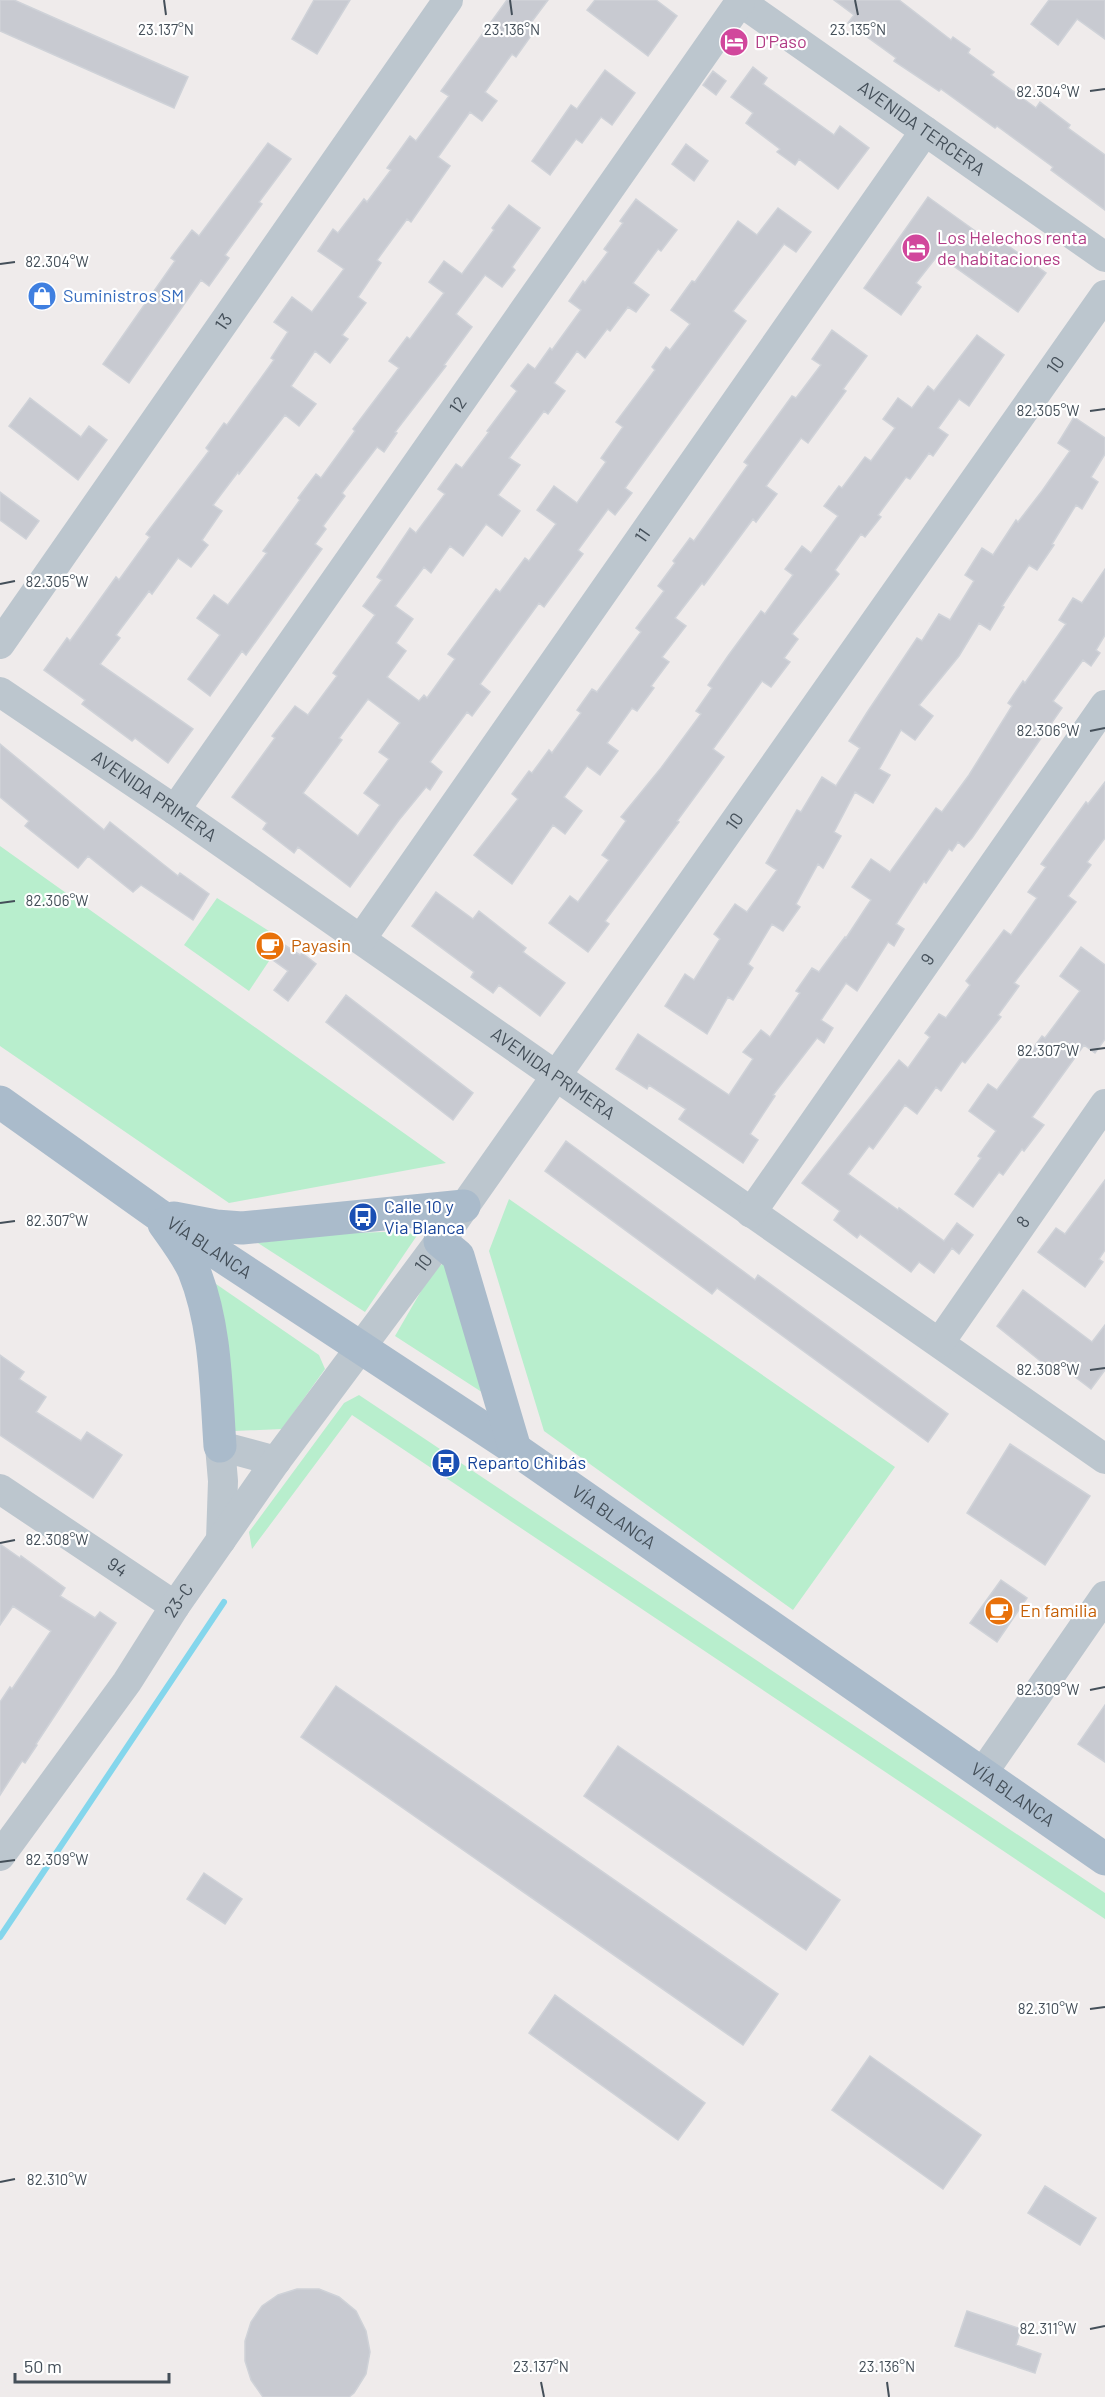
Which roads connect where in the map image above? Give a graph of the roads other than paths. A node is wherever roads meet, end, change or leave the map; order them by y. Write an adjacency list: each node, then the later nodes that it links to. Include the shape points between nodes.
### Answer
1 (448, 0): 6 (street, 13)
2 (739, 1): 3 (street, AVENIDA TERCERA); 9 (street, 12)
3 (925, 131): 4 (street, AVENIDA TERCERA); 10 (street, 11)
4 (1105, 257)
5 (1105, 295): 11 (street, 10)
6 (0, 644)
7 (0, 692): 9 (street, AVENIDA PRIMERA)
8 (1105, 705): 16 (street, 9)
9 (175, 810): 10 (street, AVENIDA PRIMERA)
10 (361, 939): 11 (street, AVENIDA PRIMERA)
11 (557, 1076): 14 (street, 10); 16 (street, AVENIDA PRIMERA)
12 (0, 1102): 15 (main road, VÍA BLANCA)
13 (1105, 1104): 18 (street, 8)
14 (464, 1206): 15 (main road, via 242,1228 190,1222); 17 (street, 10)
15 (156, 1213): 19 (main road, VÍA BLANCA); 20 (main road, via 193,1270 205,1308)
16 (751, 1213): 18 (street, AVENIDA PRIMERA)
17 (440, 1241): 19 (street, 10); 21 (main road, via 458,1256)
18 (940, 1342): 22 (street, AVENIDA PRIMERA)
19 (361, 1348): 21 (main road, VÍA BLANCA); 23 (street, 23-C)
20 (220, 1446): 23 (street); 25 (street)
21 (515, 1449): 28 (main road, VÍA BLANCA)
22 (1105, 1459)
23 (276, 1461): 25 (street, 23-C)
24 (0, 1489): 27 (street, 94)
25 (222, 1540): 27 (street, 23-C)
26 (1105, 1596): 28 (street)
27 (175, 1606): 29 (street, 23-C, via 127,1682)
28 (982, 1774): 30 (main road, VÍA BLANCA)
29 (0, 1856)
30 (1105, 1859)

